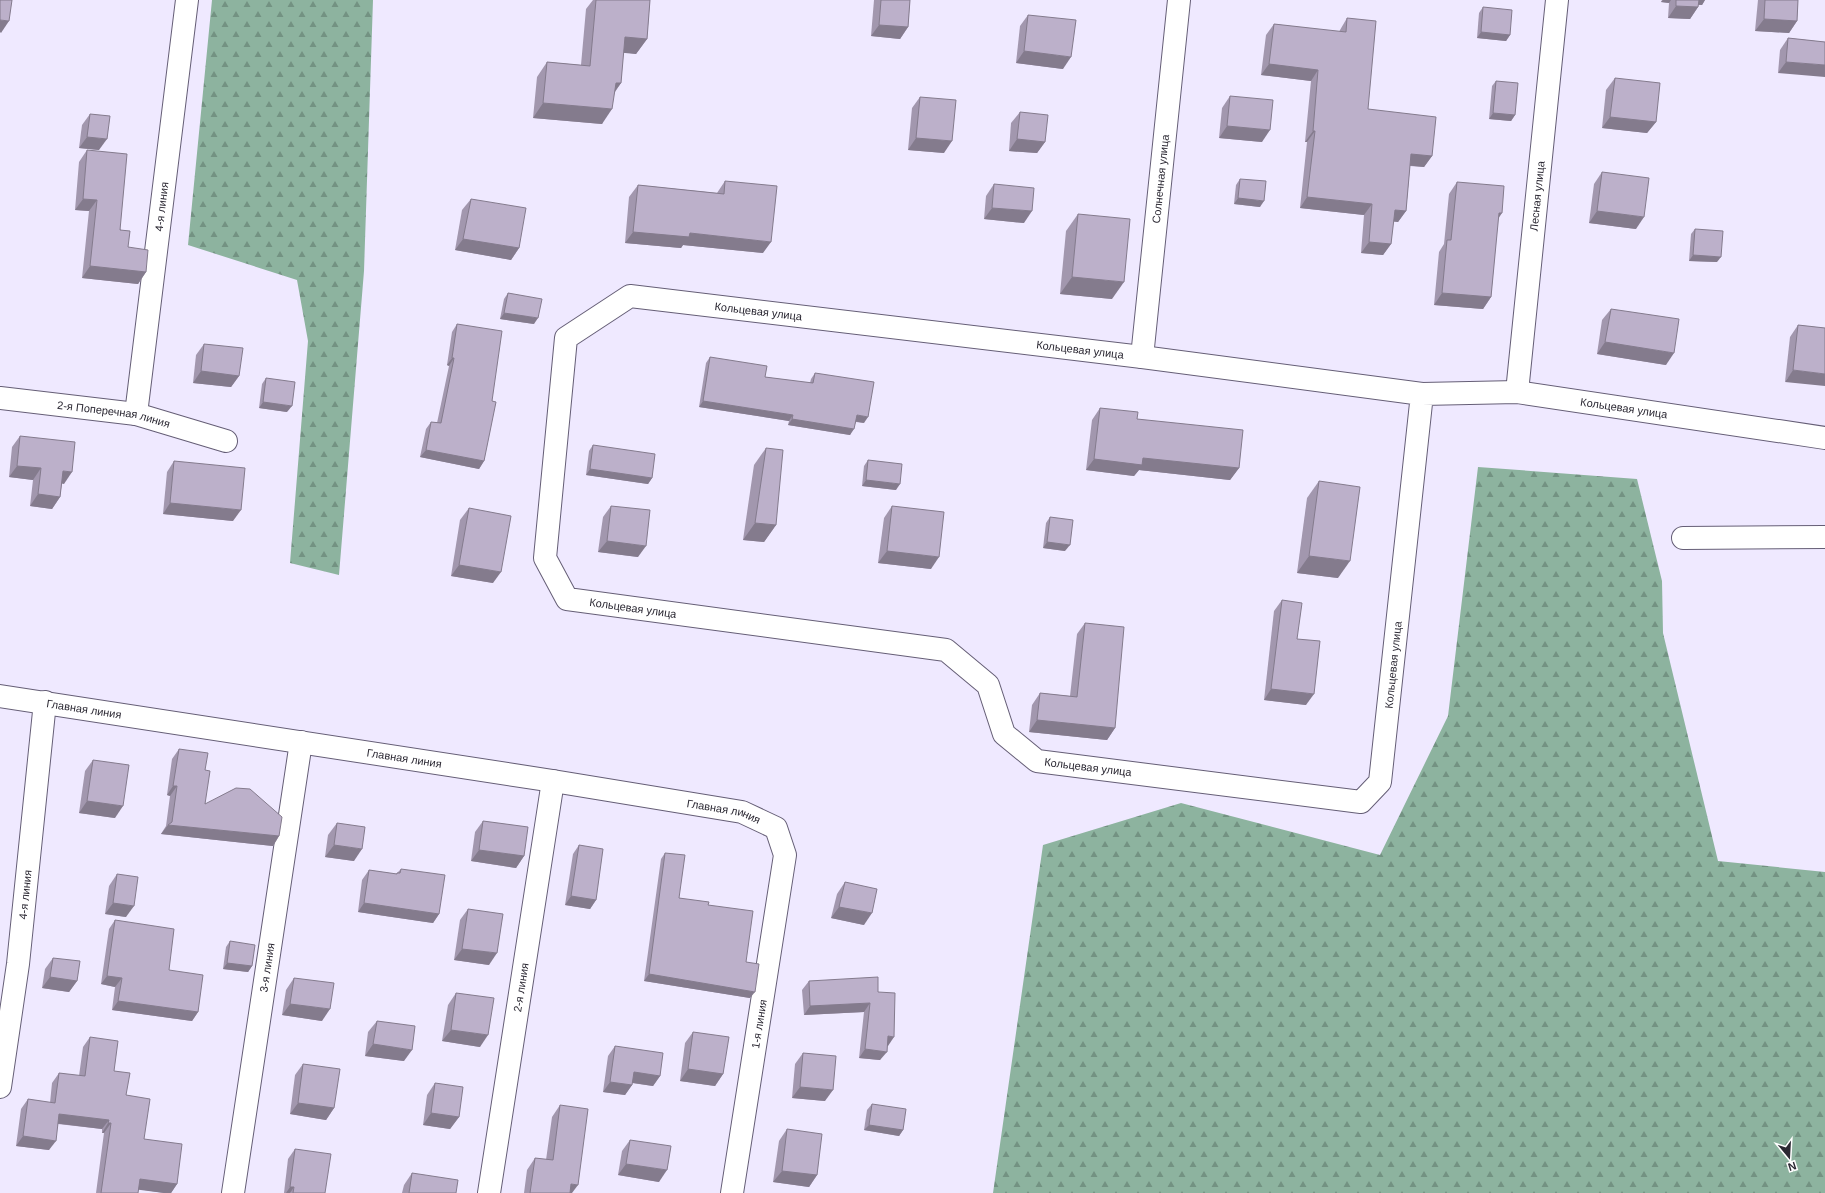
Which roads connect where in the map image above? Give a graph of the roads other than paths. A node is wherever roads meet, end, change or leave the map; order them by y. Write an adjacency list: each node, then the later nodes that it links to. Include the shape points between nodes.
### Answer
1 (187, 0): 8 (street, 4-я линия)
2 (1179, 0): 4 (street, Солнечная улица)
3 (1556, 0): 5 (street, Лесная улица)
4 (1142, 357): 6 (street, Кольцевая улица); 6 (street, Кольцевая улица, via 630,296 566,338 545,558 566,599 946,650 988,685 1004,734 1037,761 1361,802 1380,782)
5 (1517, 392): 6 (street, Кольцевая улица); 9 (street, Кольцевая улица)
6 (1422, 394)
7 (0, 398): 8 (street, 2-я Поперечная линия)
8 (136, 414): 10 (street, 2-я Поперечная линия)
9 (1825, 438)
10 (226, 441)
11 (1825, 537): 12 (street)
12 (1683, 538)
13 (0, 696): 14 (street, Главная линия)
14 (45, 702): 15 (street, Главная линия); 18 (street, 4-я линия, via 18,964)
15 (300, 742): 16 (street, Главная линия); 19 (street, 3-я линия)
16 (553, 781): 17 (street, Главная линия, via 742,812 776,828); 20 (street, 2-я линия)
17 (785, 855): 21 (street, 1-я линия)
18 (0, 1087)
19 (233, 1193)
20 (489, 1193)
21 (732, 1193)

